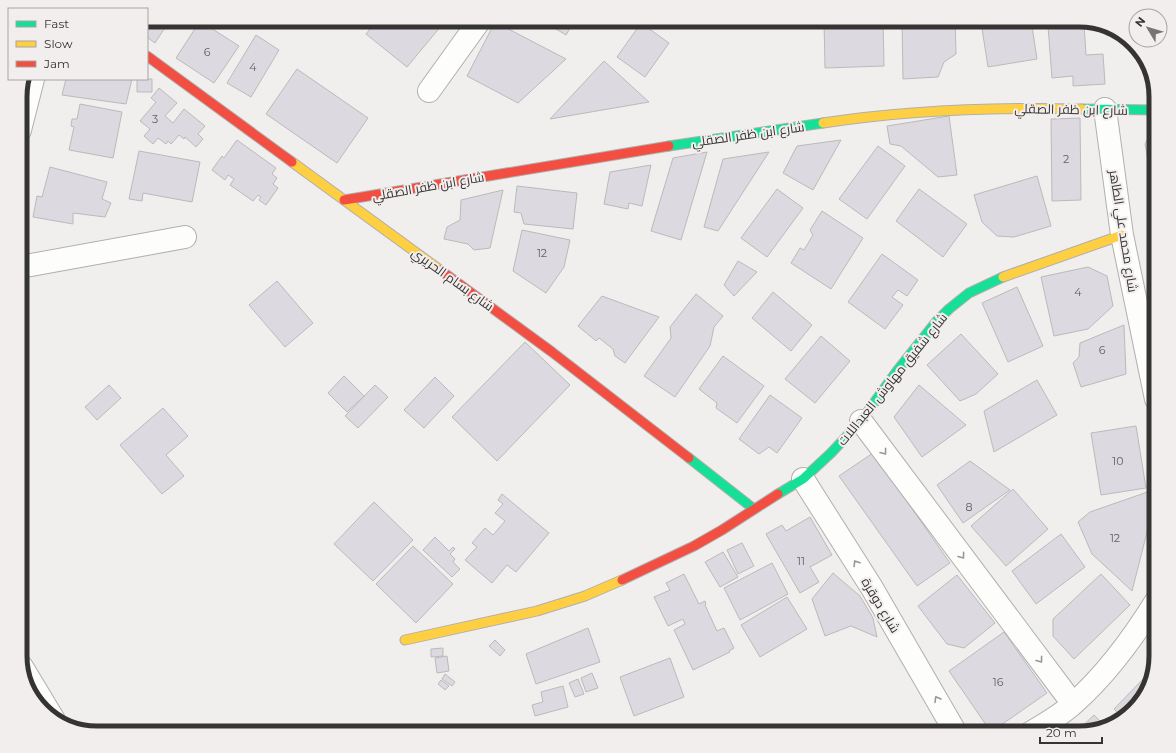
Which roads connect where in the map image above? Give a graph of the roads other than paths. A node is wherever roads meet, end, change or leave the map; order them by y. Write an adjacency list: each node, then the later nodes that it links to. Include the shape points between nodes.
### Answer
1 (475, 27): 4 (street)
2 (148, 57): 8 (street, شارع بسام الحريري)
3 (34, 80): 5 (street)
4 (429, 91)
5 (27, 104)
6 (1106, 109): 7 (street, شارع ابن ظفر الصقلي); 8 (street, شارع ابن ظفر الصقلي, via 986,109 849,119 580,160); 9 (street, شارع محمد علي الطاهر)
7 (1149, 110)
8 (344, 200): 15 (street, شارع بسام الحريري, via 552,352)
9 (1122, 235): 12 (street, شارع محمد علي الطاهر); 13 (street, شارع شفيق مهاوش العبداللات, via 1001,278 969,293 936,322)
10 (185, 237): 11 (street)
11 (27, 266)
12 (1149, 365)
13 (861, 420): 14 (street, شارع شفيق مهاوش العبداللات); 18 (street, one-way to 18)
14 (803, 479): 15 (street, شارع شفيق مهاوش العبداللات); 19 (street, شارع دوقرة, one-way to 14, via 872,588)
15 (754, 509): 17 (street, شارع شفيق مهاوش العبداللات, via 694,546 585,596 538,611)
16 (1149, 611): 18 (street, via 1125,647)
17 (405, 640)
18 (1073, 704): 20 (street)
19 (952, 726)
20 (1040, 726)

